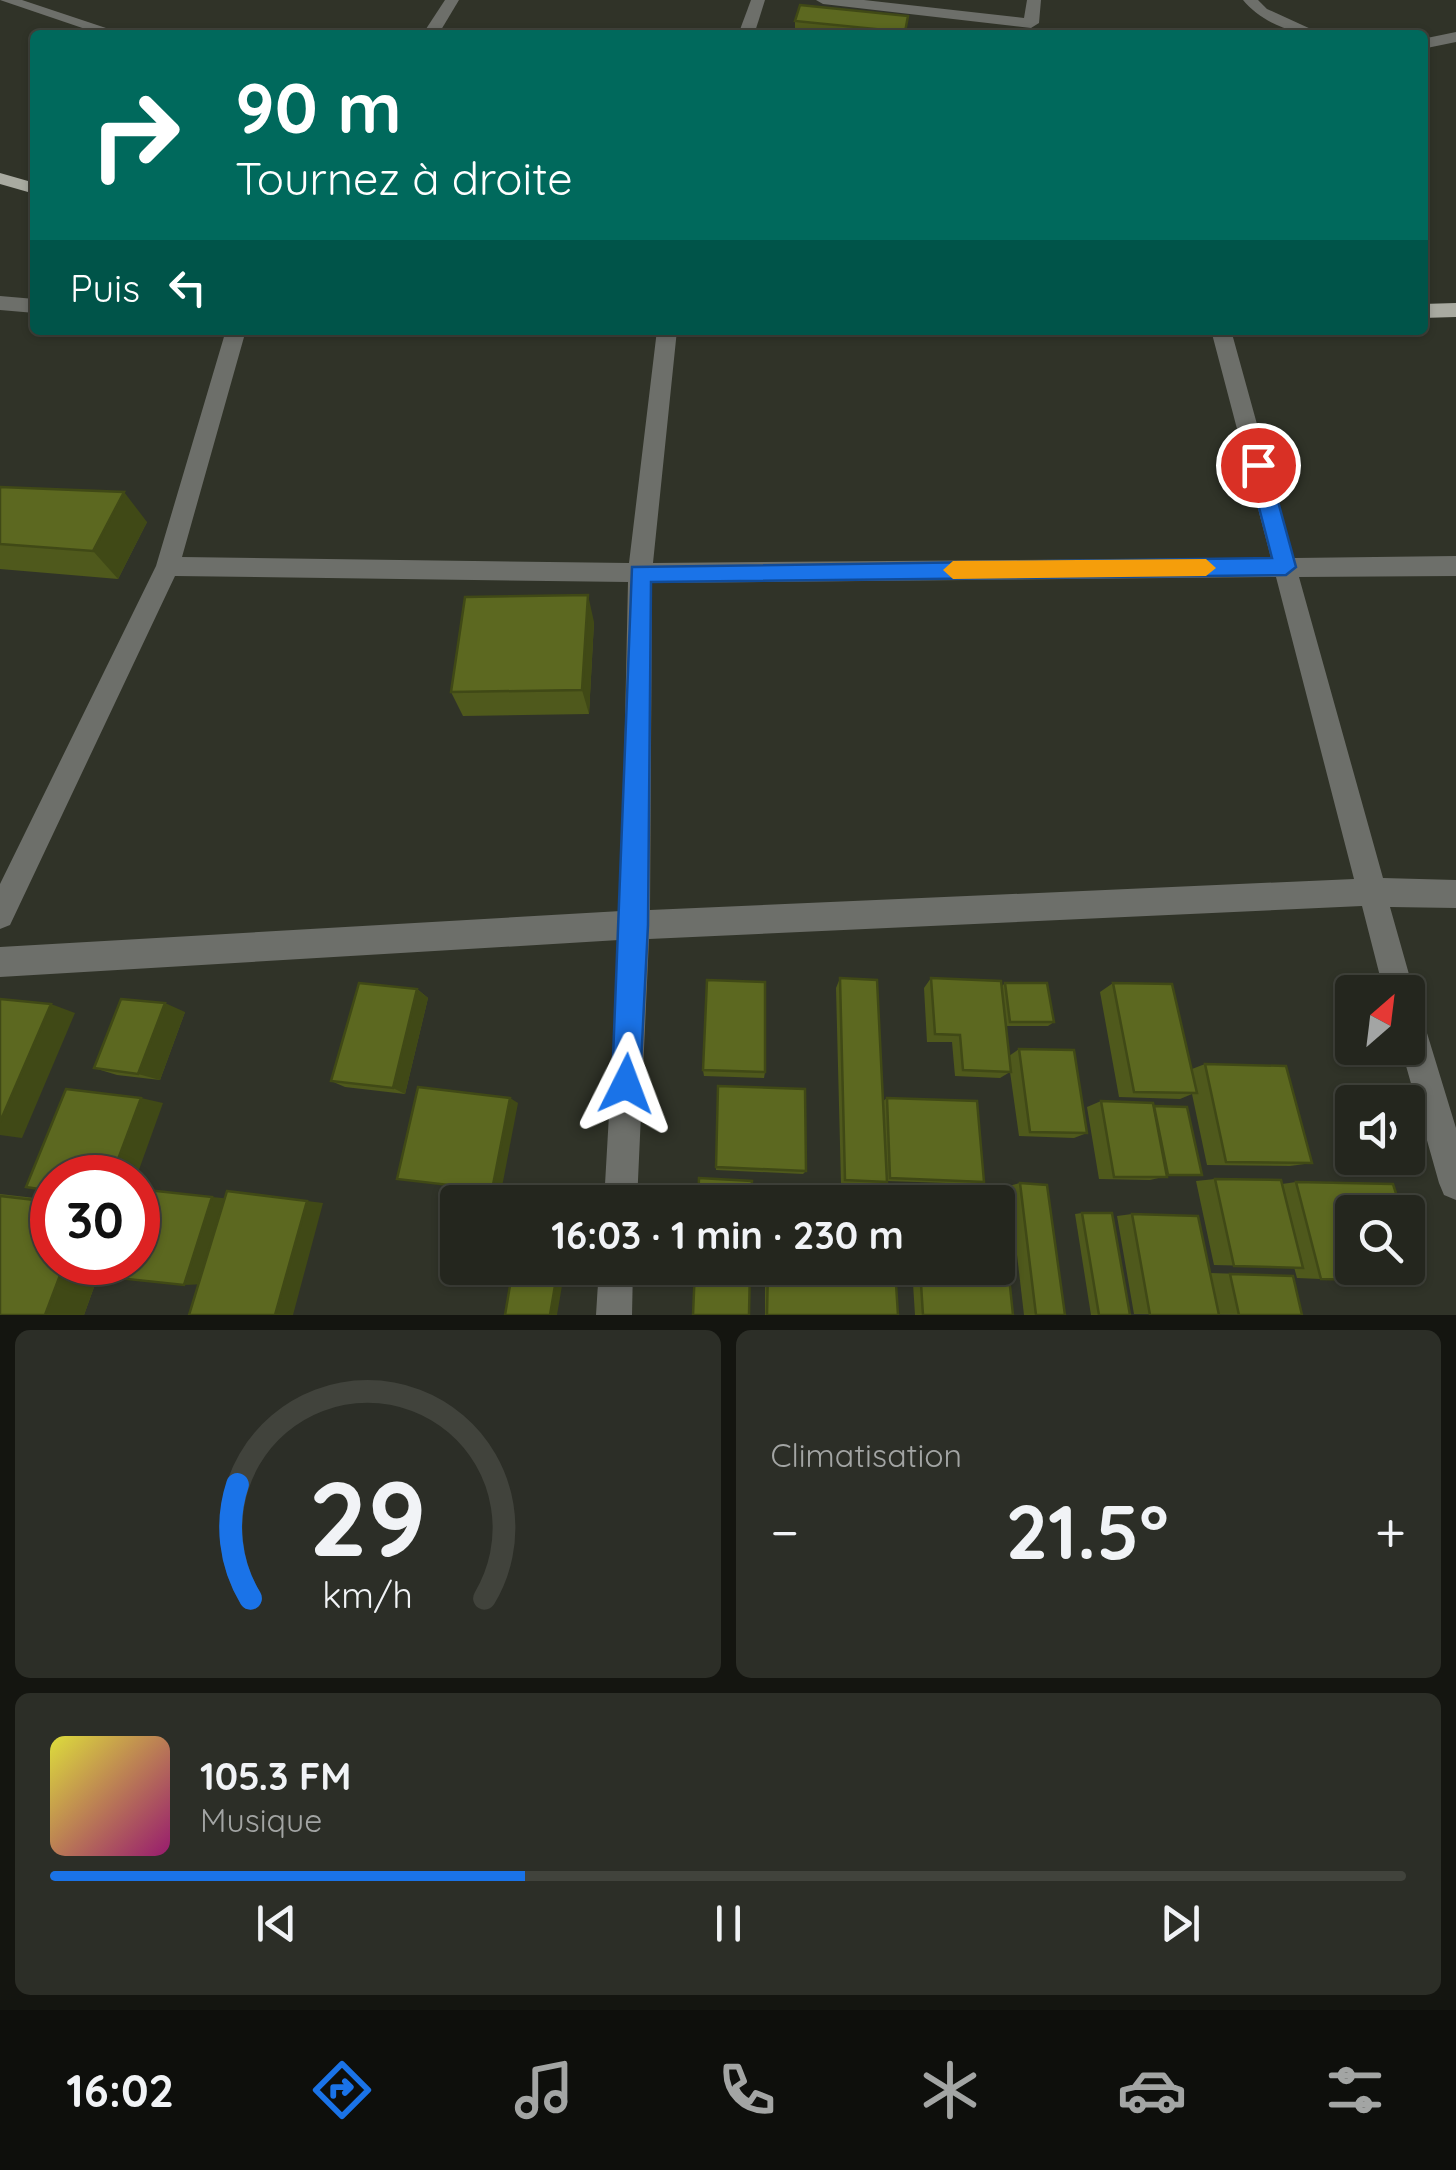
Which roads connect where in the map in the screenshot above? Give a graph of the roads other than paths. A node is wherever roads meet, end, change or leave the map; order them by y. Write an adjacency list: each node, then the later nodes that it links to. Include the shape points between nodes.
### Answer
1 (6, 0): 9 (street)
2 (72, 0): 9 (street)
3 (452, 0): 11 (street)
4 (758, 0): 12 (street)
5 (823, 0): 8 (street)
6 (1034, 0): 8 (street, via 1031,22)
7 (1250, 0): 14 (street)
8 (929, 12): 13 (street)
9 (58, 17): 10 (street)
10 (101, 30)
11 (433, 30)
12 (748, 30)
13 (926, 30)
14 (1304, 30)
15 (1456, 38): 16 (street)
16 (1428, 43)
17 (0, 178): 18 (main road)
18 (30, 187)
19 (0, 304): 20 (street)
20 (30, 306)
21 (1456, 310): 22 (main road)
22 (1428, 311)
23 (235, 335): 26 (street)
24 (667, 335): 29 (street)
25 (1222, 335): 28 (street)
26 (168, 566): 29 (street); 32 (street)
27 (1456, 566): 28 (street)
28 (1286, 567): 29 (street); 30 (street)
29 (640, 574): 33 (street)
30 (1370, 892): 31 (street); 33 (street); 35 (street)
31 (1456, 894)
32 (0, 915)
33 (634, 925): 34 (street); 38 (street)
34 (0, 962)
35 (1394, 975)
36 (1421, 1065): 37 (street)
37 (1456, 1183)
38 (621, 1185)
39 (615, 1285): 40 (street)
40 (614, 1315)

